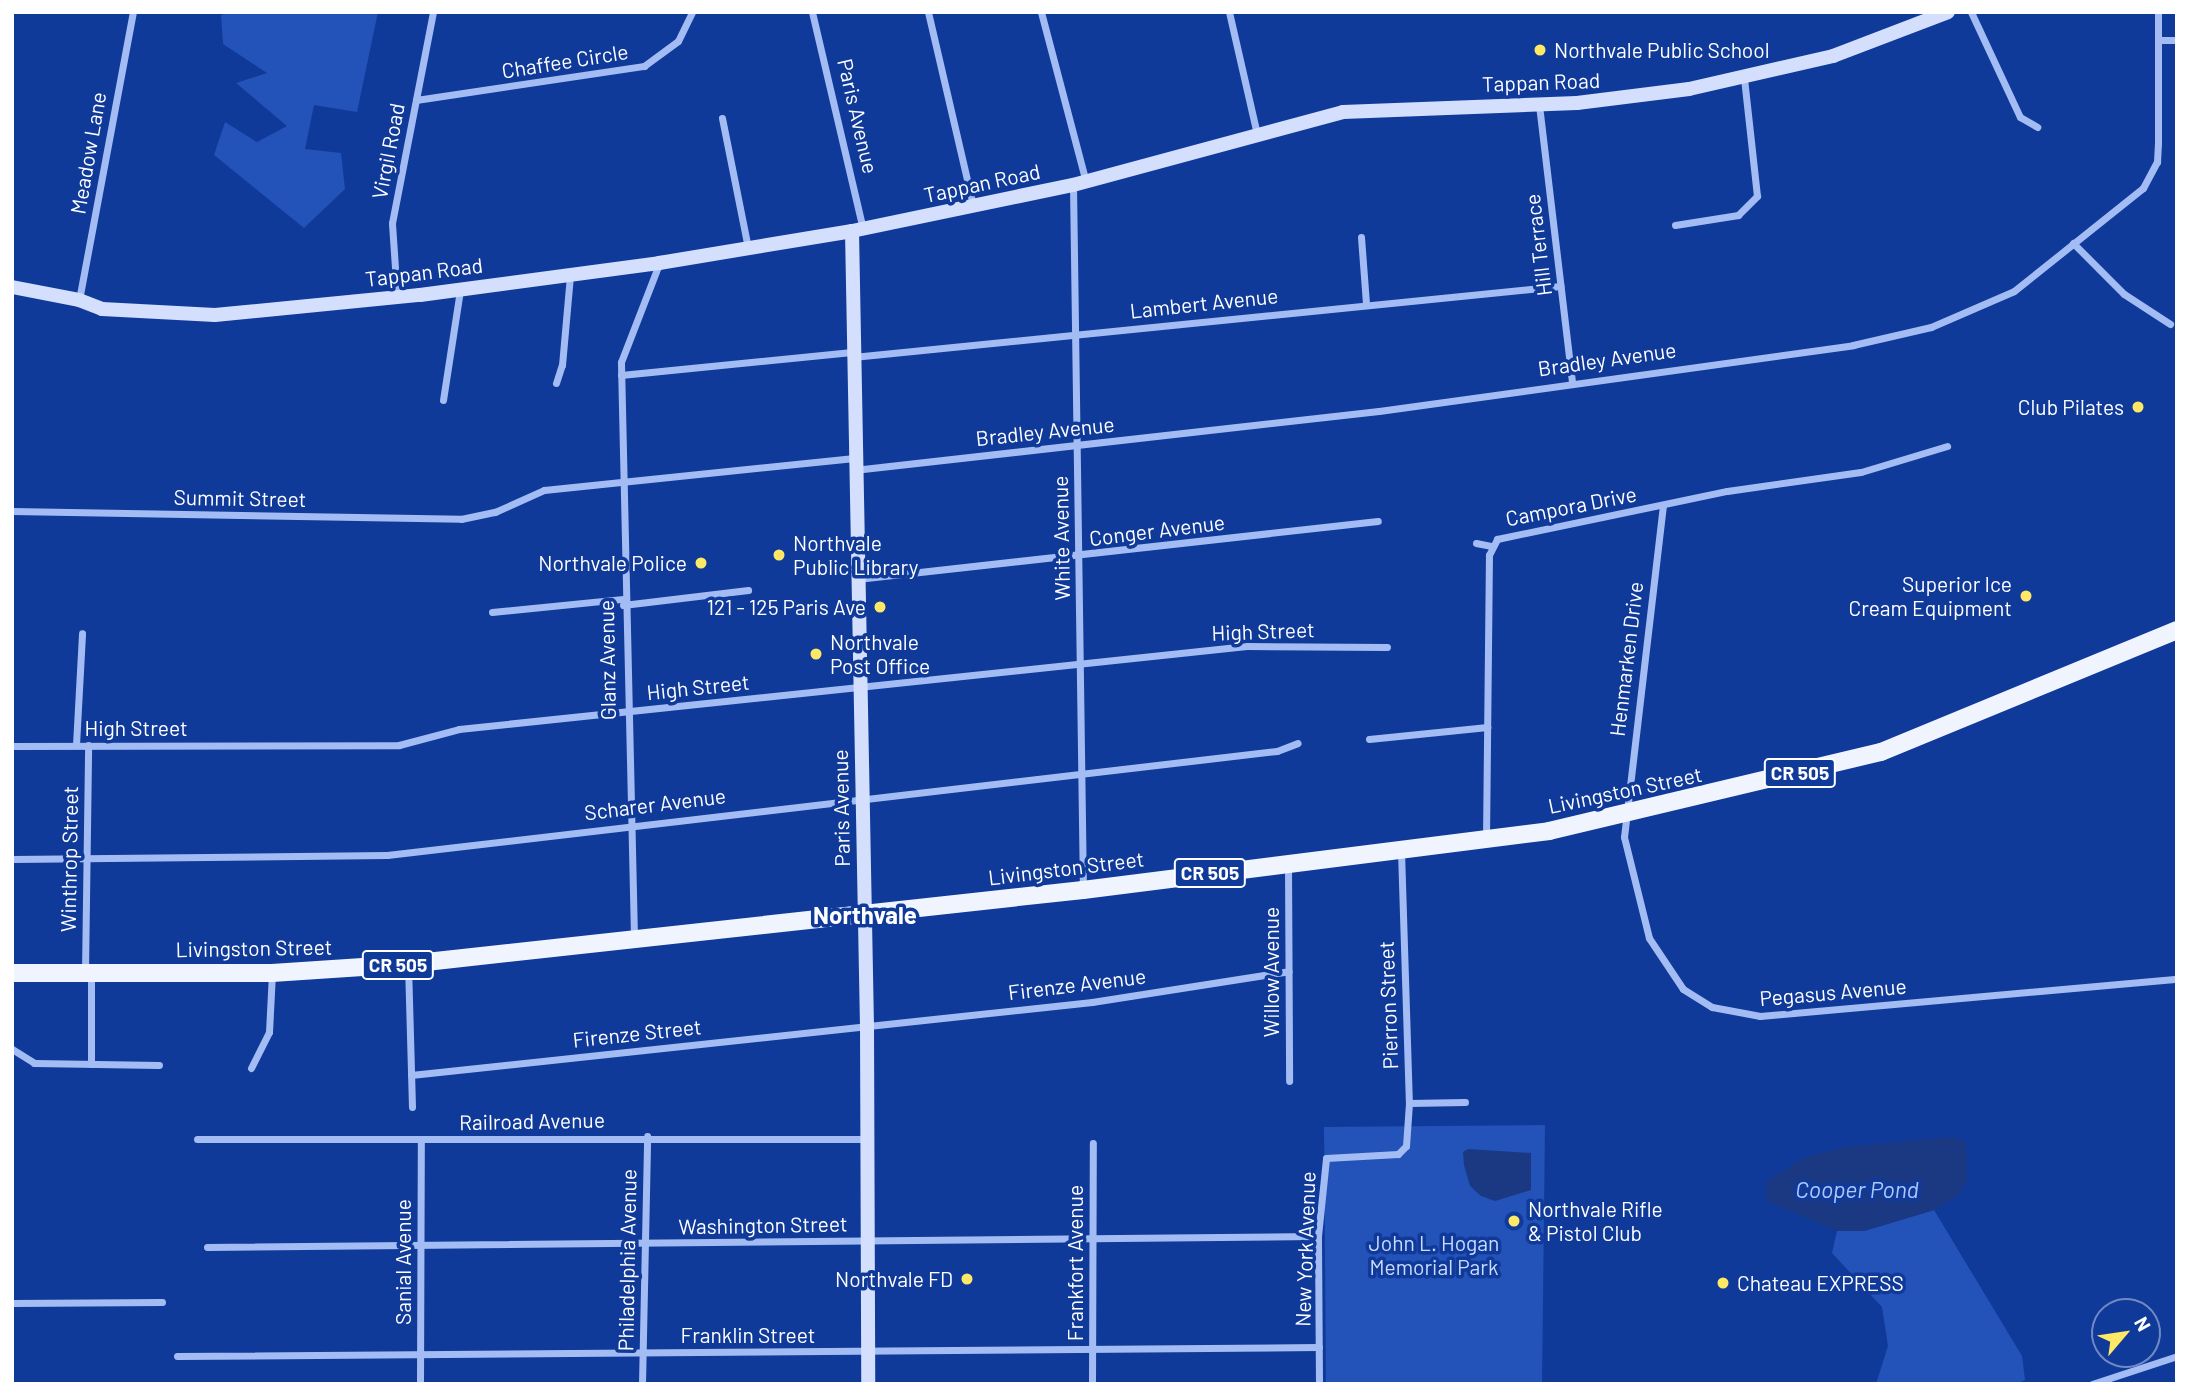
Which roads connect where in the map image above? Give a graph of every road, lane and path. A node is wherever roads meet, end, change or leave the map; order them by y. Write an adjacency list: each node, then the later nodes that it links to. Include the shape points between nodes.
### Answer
1 (132, 12): 32 (street, Meadow Lane)
2 (433, 12): 14 (street, Virgil Road)
3 (692, 12): 14 (street, Chaffee Circle, via 678,41 644,66)
4 (812, 12): 22 (street, Paris Avenue)
5 (928, 12): 20 (street)
6 (1041, 12): 19 (street, White Avenue)
7 (1229, 12): 18 (street)
8 (1948, 12): 13 (street, Tappan Road, via 1844,52)
9 (1971, 12): 17 (street, via 2020,117)
10 (2158, 12): 11 (street, Bradley Avenue)
11 (2160, 40): 12 (street); 24 (street, Bradley Avenue, via 2158,144 2151,177)
12 (2177, 40)
13 (1744, 78): 15 (street, Tappan Road, via 1633,99); 21 (street, via 1757,196 1738,215)
14 (416, 100): 31 (street, Virgil Road, via 391,229)
15 (1539, 105): 18 (street, Tappan Road, via 1362,110); 28 (street, Hill Terrace)
16 (722, 118): 25 (street)
17 (2037, 127)
18 (1257, 134): 19 (street, Tappan Road)
19 (1079, 183): 20 (street, Tappan Road); 35 (street, White Avenue)
20 (973, 206): 22 (street, Tappan Road)
21 (1675, 225)
22 (858, 230): 25 (street, Tappan Road); 36 (street, Paris Avenue)
23 (1361, 237): 33 (street)
24 (2073, 243): 34 (street, via 2124,294); 38 (street, Bradley Avenue, via 2014,291 1931,327 1853,345)
25 (748, 249): 26 (street, Tappan Road)
26 (659, 263): 27 (street, Tappan Road); 37 (street, Glanz Avenue, via 621,362)
27 (570, 274): 30 (street, Tappan Road); 39 (street, via 562,365)
28 (1560, 286): 33 (street, Lambert Avenue); 38 (street, Hill Terrace)
29 (12, 287): 32 (street, Tappan Road)
30 (460, 289): 31 (street, Tappan Road); 40 (street)
31 (397, 297): 32 (street, Tappan Road, via 177,316 102,309)
32 (79, 300)
33 (1366, 303): 35 (street, Lambert Avenue)
34 (2170, 324)
35 (1075, 335): 36 (street, Lambert Avenue); 41 (street, White Avenue)
36 (852, 354): 37 (street, Lambert Avenue); 43 (street, Paris Avenue)
37 (621, 375): 44 (street, Glanz Avenue)
38 (1572, 381): 41 (street, Bradley Avenue, via 1379,411)
39 (556, 383)
40 (443, 400)
41 (1076, 445): 43 (street, Bradley Avenue); 51 (street, White Avenue)
42 (1947, 446): 45 (street, Campora Drive, via 1861,472)
43 (854, 464): 44 (street, Bradley Avenue); 52 (street, Paris Avenue)
44 (622, 486): 47 (street, Bradley Avenue, via 544,490 495,512); 54 (street, Glanz Avenue)
45 (1663, 505): 50 (street, Campora Drive, via 1505,536); 70 (street, Henmarken Drive)
46 (12, 511): 47 (street, Summit Street)
47 (467, 518)
48 (1378, 521): 51 (street, Conger Avenue)
49 (1476, 543): 50 (street)
50 (1491, 546): 62 (street, Campora Drive)
51 (1079, 557): 52 (street, Conger Avenue); 59 (street, White Avenue)
52 (856, 579): 60 (street, Paris Avenue)
53 (748, 590): 54 (street)
54 (623, 602): 55 (street); 61 (street, Glanz Avenue)
55 (492, 612)
56 (2177, 630): 70 (main road, Livingston Street / CR 505, via 1881,752)
57 (82, 633): 65 (street)
58 (1387, 646): 59 (street, High Street, via 1247,646)
59 (1081, 664): 60 (street, High Street); 68 (street, White Avenue)
60 (859, 688): 61 (street, High Street); 69 (street, Paris Avenue)
61 (625, 712): 66 (street, High Street, via 459,729 399,745); 71 (street, Glanz Avenue)
62 (1487, 727): 63 (street); 72 (street, Campora Drive)
63 (1368, 739)
64 (1298, 743): 68 (street, Scharer Avenue, via 1277,751)
65 (76, 745): 66 (street, High Street); 67 (street, High Street)
66 (88, 745): 75 (street, Winthrop Street)
67 (12, 746)
68 (1084, 773): 69 (street, Scharer Avenue); 77 (street, White Avenue)
69 (862, 797): 71 (street, Scharer Avenue); 78 (street, Paris Avenue)
70 (1624, 816): 72 (main road, Livingston Street / CR 505); 85 (street, Pegasus Avenue, via 1629,857 1655,951 1683,989 1727,1012 1770,1016)
71 (629, 824): 75 (street, Scharer Avenue, via 356,857); 79 (street, Glanz Avenue)
72 (1486, 839): 73 (main road, Livingston Street / CR 505)
73 (1401, 850): 76 (main road, Livingston Street / CR 505); 94 (street, Pierron Street)
74 (12, 859): 75 (street, Scharer Avenue)
75 (87, 859): 84 (street, Winthrop Street)
76 (1288, 863): 77 (main road, Livingston Street / CR 505); 81 (street, Willow Avenue)
77 (1083, 890): 78 (main road, Livingston Street / CR 505)
78 (865, 915): 79 (main road, Livingston Street / CR 505); 86 (street, Paris Avenue)
79 (634, 937): 80 (main road, Livingston Street / CR 505)
80 (408, 964): 82 (main road, Livingston Street / CR 505); 91 (street)
81 (1289, 971): 86 (street, Firenze Avenue, via 1093,1002); 92 (street, Willow Avenue)
82 (272, 972): 84 (main road, Livingston Street / CR 505); 90 (street, via 269,1032)
83 (12, 973): 84 (main road, Livingston Street / CR 505)
84 (88, 974): 88 (street, Winthrop Street)
85 (2177, 979)
86 (867, 1025): 91 (street, Firenze Street); 98 (street, Paris Avenue)
87 (12, 1049): 88 (street, via 34,1063)
88 (92, 1064): 89 (street)
89 (159, 1065)
90 (251, 1068)
91 (411, 1076): 95 (street)
92 (1289, 1081)
93 (1465, 1102): 94 (street)
94 (1409, 1103): 101 (street, New York Avenue, via 1406,1146 1398,1154 1326,1158)
95 (412, 1107)
96 (647, 1136): 98 (street, Railroad Avenue); 99 (street, Railroad Avenue); 105 (street, Philadelphia Avenue)
97 (197, 1139): 99 (street, Railroad Avenue)
98 (868, 1139): 103 (street, Paris Avenue)
99 (421, 1140): 104 (street, Sanial Avenue)
100 (1093, 1143): 102 (street, Frankfort Avenue)
101 (1318, 1236): 102 (street, Washington Street); 109 (street, New York Avenue)
102 (1093, 1239): 103 (street, Washington Street); 110 (street, Frankfort Avenue)
103 (869, 1241): 105 (street, Washington Street); 111 (street, Paris Avenue)
104 (420, 1243): 105 (street, Washington Street); 106 (street, Washington Street); 112 (street, Sanial Avenue)
105 (644, 1244): 113 (street, Philadelphia Avenue)
106 (207, 1247)
107 (162, 1302): 108 (street)
108 (12, 1303)
109 (1319, 1347): 110 (street, Franklin Street); 120 (street, New York Avenue)
110 (1093, 1348): 111 (street, Franklin Street); 119 (street, Frankfort Avenue)
111 (869, 1352): 113 (street, Franklin Street); 118 (street, Paris Avenue)
112 (420, 1353): 113 (street, Franklin Street); 114 (street, Franklin Street); 116 (street, Sanial Avenue)
113 (643, 1353): 117 (street, Philadelphia Avenue)
114 (177, 1356)
115 (2177, 1356): 121 (street)
116 (420, 1384)
117 (642, 1384)
118 (869, 1384)
119 (1092, 1384)
120 (1319, 1384)
121 (2092, 1384)

